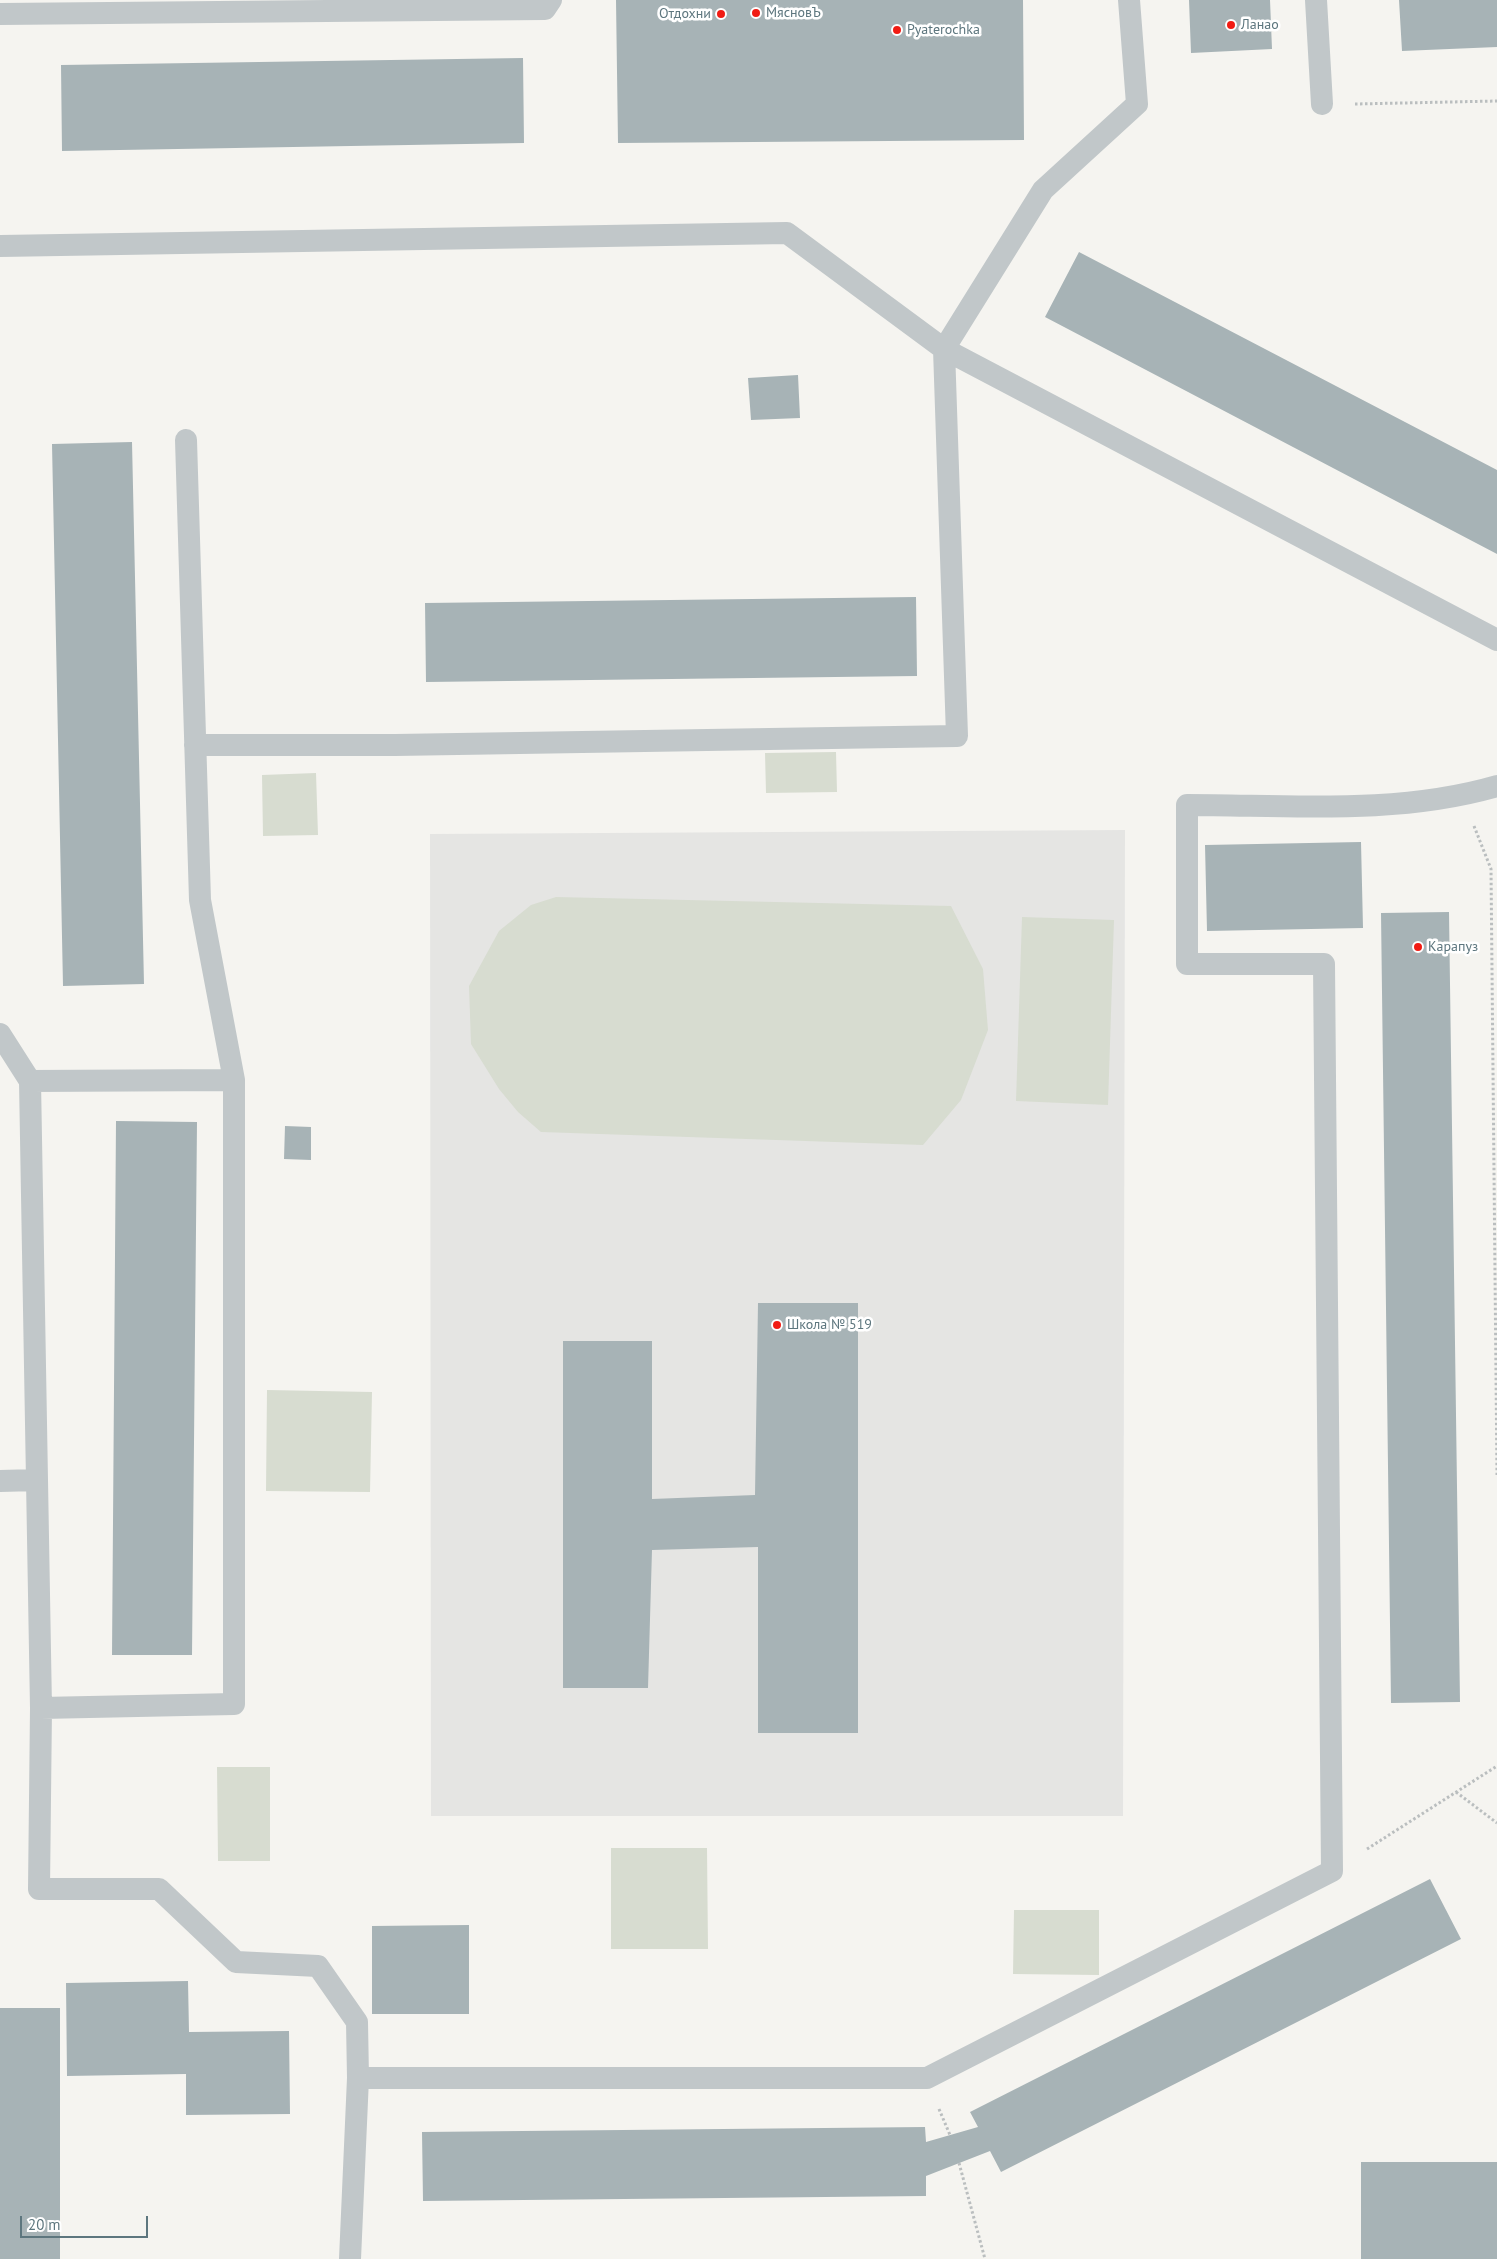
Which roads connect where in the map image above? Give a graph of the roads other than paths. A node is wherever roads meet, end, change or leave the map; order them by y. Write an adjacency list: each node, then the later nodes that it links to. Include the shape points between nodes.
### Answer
1 (552, 0): 4 (lane, via 546,10)
2 (1129, 0): 7 (lane, via 1137,104 1043,190)
3 (1316, 0): 5 (lane)
4 (0, 14)
5 (1322, 104)
6 (0, 246): 7 (lane, via 787,233)
7 (944, 349): 9 (lane); 10 (lane, via 957,736)
8 (186, 440): 10 (lane)
9 (1497, 640)
10 (195, 745): 13 (lane, via 200,900)
11 (1497, 786): 18 (lane, via 1462,796 1405,805 1187,805 1187,964 1324,964 1332,1871 927,2078)
12 (0, 1034): 14 (lane)
13 (234, 1080): 14 (lane); 17 (lane, via 234,1704)
14 (30, 1081): 15 (lane)
15 (37, 1480): 16 (lane); 17 (lane)
16 (0, 1481)
17 (41, 1708): 18 (lane, via 39,1889 159,1889 236,1962 318,1966 357,2022)
18 (358, 2078): 19 (lane)
19 (350, 2259)

